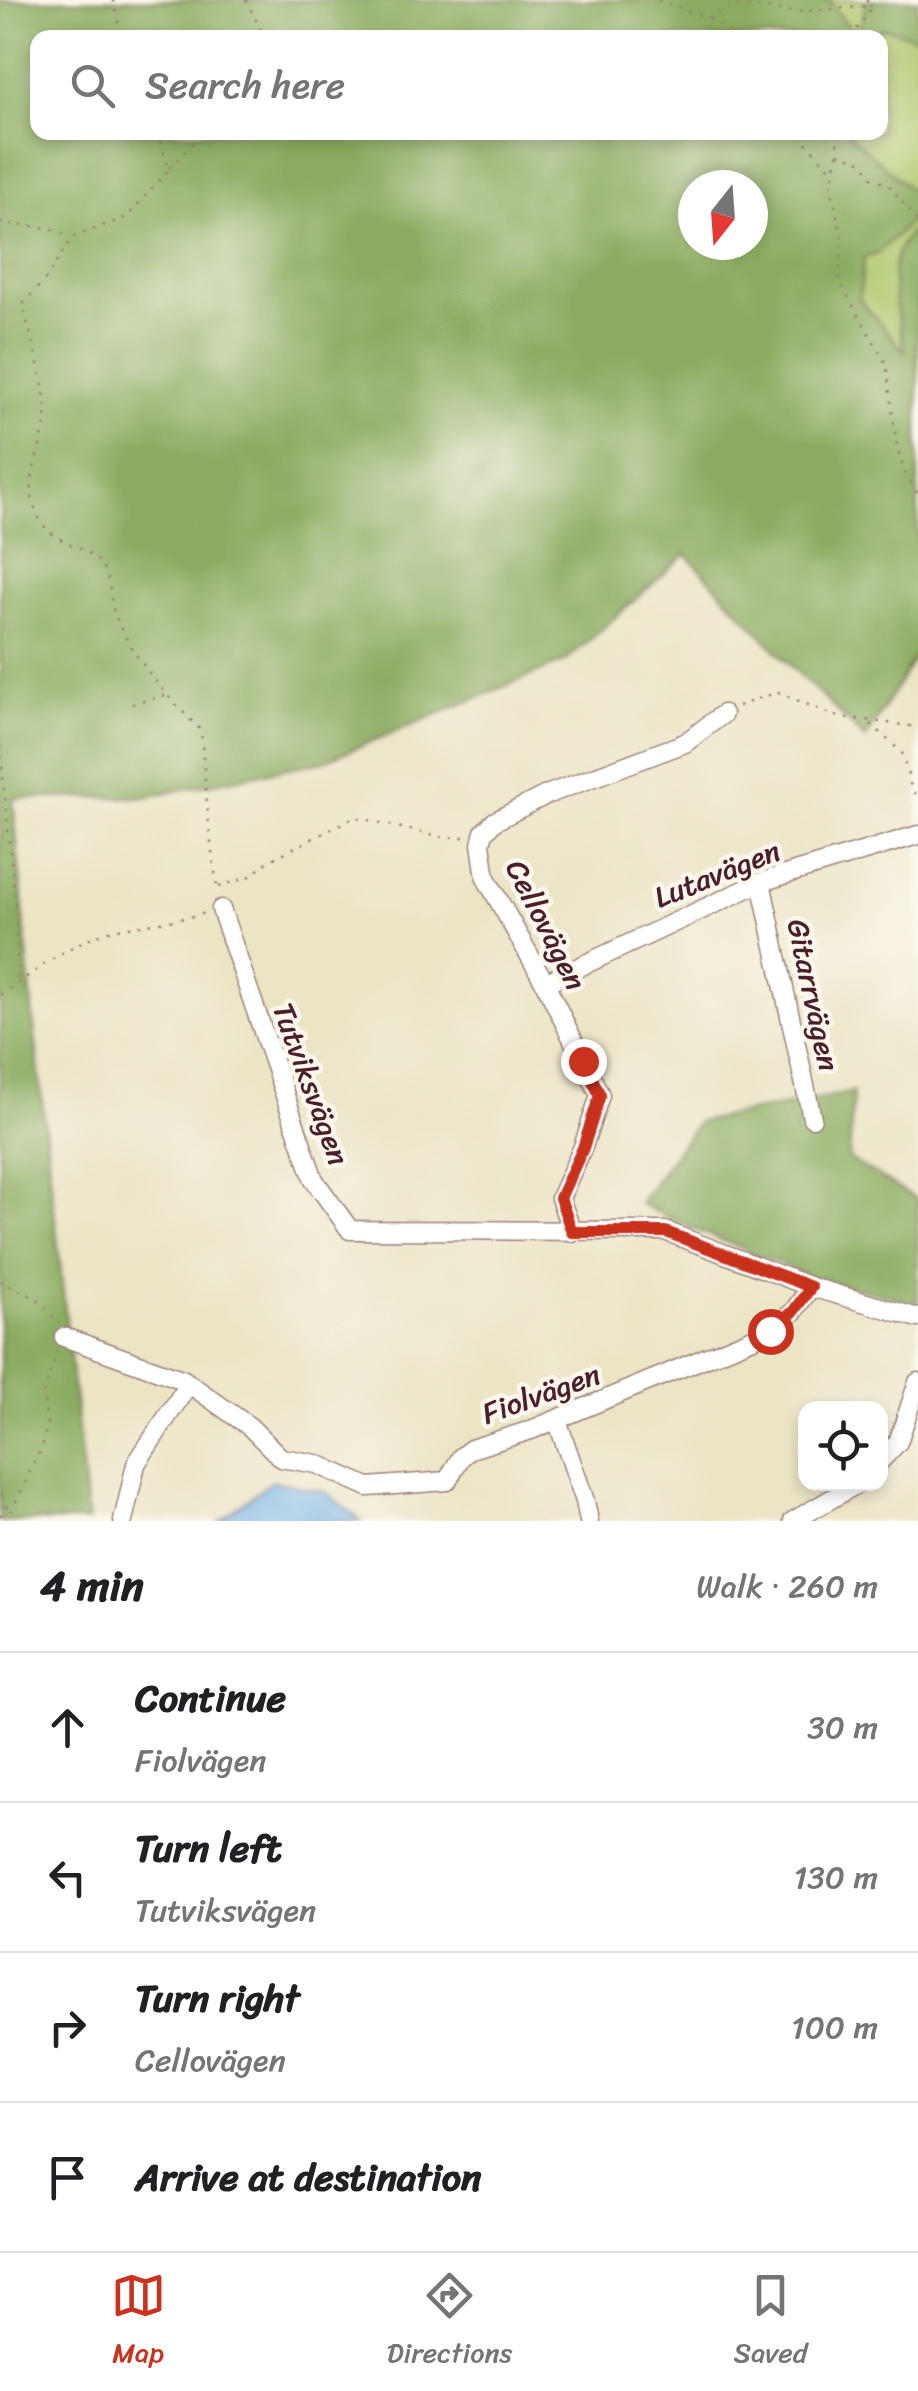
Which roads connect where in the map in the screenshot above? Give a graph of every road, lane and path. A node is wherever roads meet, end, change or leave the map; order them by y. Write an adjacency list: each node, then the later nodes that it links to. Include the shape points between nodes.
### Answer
1 (113, 0): 7 (path)
2 (246, 0): 8 (path)
3 (658, 0): 6 (path)
4 (871, 0): 5 (path, via 864,2)
5 (872, 6): 6 (path, via 797,12 742,5); 10 (path)
6 (708, 18): 9 (path)
7 (120, 30)
8 (261, 30)
9 (726, 30)
10 (856, 30)
11 (160, 140): 16 (path)
12 (196, 140): 16 (path)
13 (805, 140): 17 (path)
14 (837, 140): 15 (path)
15 (838, 152): 17 (path); 18 (path, via 863,162)
16 (169, 169): 20 (path, via 127,218)
17 (835, 173): 21 (path, via 831,188 842,238 838,281 886,363 896,447)
18 (918, 222)
19 (0, 223): 20 (path)
20 (73, 237): 22 (path, via 23,304 46,409 33,504 52,538 87,552 104,570 115,616)
21 (918, 494)
22 (168, 694): 23 (path); 32 (path, via 201,730)
23 (132, 704)
24 (724, 714): 25 (path, via 778,692 834,716); 29 (street, Cellovägen, via 685,743 546,795)
25 (868, 722): 26 (path); 28 (path, via 902,753)
26 (918, 727)
27 (0, 746): 35 (path)
28 (918, 795)
29 (484, 832): 32 (path, via 440,837 355,817); 34 (street, Cellovägen, via 486,878)
30 (918, 835): 31 (street, Lutavägen)
31 (761, 882): 34 (street, Lutavägen); 37 (street, Gitarrvägen)
32 (217, 888): 33 (path)
33 (221, 909): 35 (path, via 112,930); 38 (street, Tutviksvägen, via 314,1180 350,1230)
34 (544, 983): 38 (street, Cellovägen, via 600,1095 560,1198)
35 (18, 984): 36 (path)
36 (0, 995)
37 (812, 1118)
38 (572, 1232): 40 (street, Tutviksvägen, via 666,1232)
39 (0, 1281): 42 (path, via 38,1299 58,1320)
40 (811, 1287): 41 (street, Tutviksvägen); 45 (street, Fiolvägen, via 770,1331)
41 (918, 1318)
42 (62, 1339): 44 (street, Fiolvägen, via 130,1358); 47 (path, via 42,1394 42,1444)
43 (918, 1382): 46 (street, via 898,1442)
44 (188, 1385): 45 (street, Fiolvägen, via 281,1458 317,1464 368,1487 447,1481 471,1449); 51 (street, via 136,1464)
45 (557, 1420): 52 (street)
46 (888, 1452)
47 (18, 1491): 49 (path); 50 (path)
48 (845, 1491): 53 (street)
49 (0, 1516)
50 (7, 1521)
51 (124, 1521)
52 (589, 1521)
53 (794, 1521)

